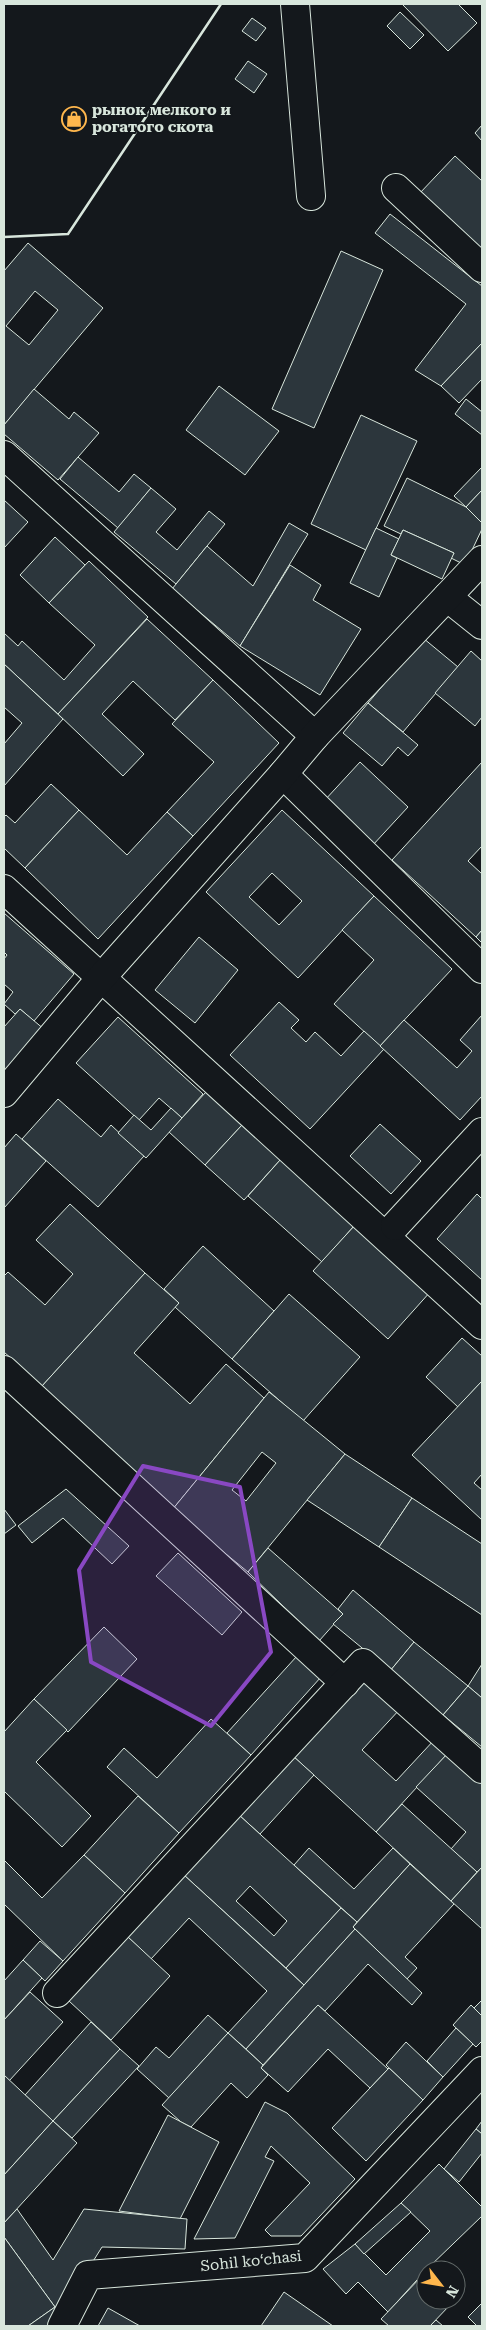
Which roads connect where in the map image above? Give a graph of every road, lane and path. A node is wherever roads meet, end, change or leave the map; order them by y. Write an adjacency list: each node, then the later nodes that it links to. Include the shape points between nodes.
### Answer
1 (295, 4): 3 (street)
2 (396, 188): 4 (street)
3 (311, 196)
4 (482, 268)
5 (4, 455): 9 (street)
6 (482, 560): 7 (street)
7 (447, 597): 8 (street); 9 (street)
8 (482, 625)
9 (315, 736): 10 (street)
10 (283, 774): 12 (street); 13 (street)
11 (4, 889): 13 (street)
12 (482, 969)
13 (100, 978): 14 (street); 17 (street)
14 (4, 1093)
15 (482, 1132): 16 (street)
16 (395, 1226)
17 (482, 1325)
18 (4, 1370): 19 (street)
19 (345, 1683): 20 (street, via 363,1663); 21 (street)
20 (482, 1769)
21 (57, 1993)
22 (482, 2071): 23 (street, Sohil koʻchasi, via 305,2258 88,2276)
23 (62, 2326)

